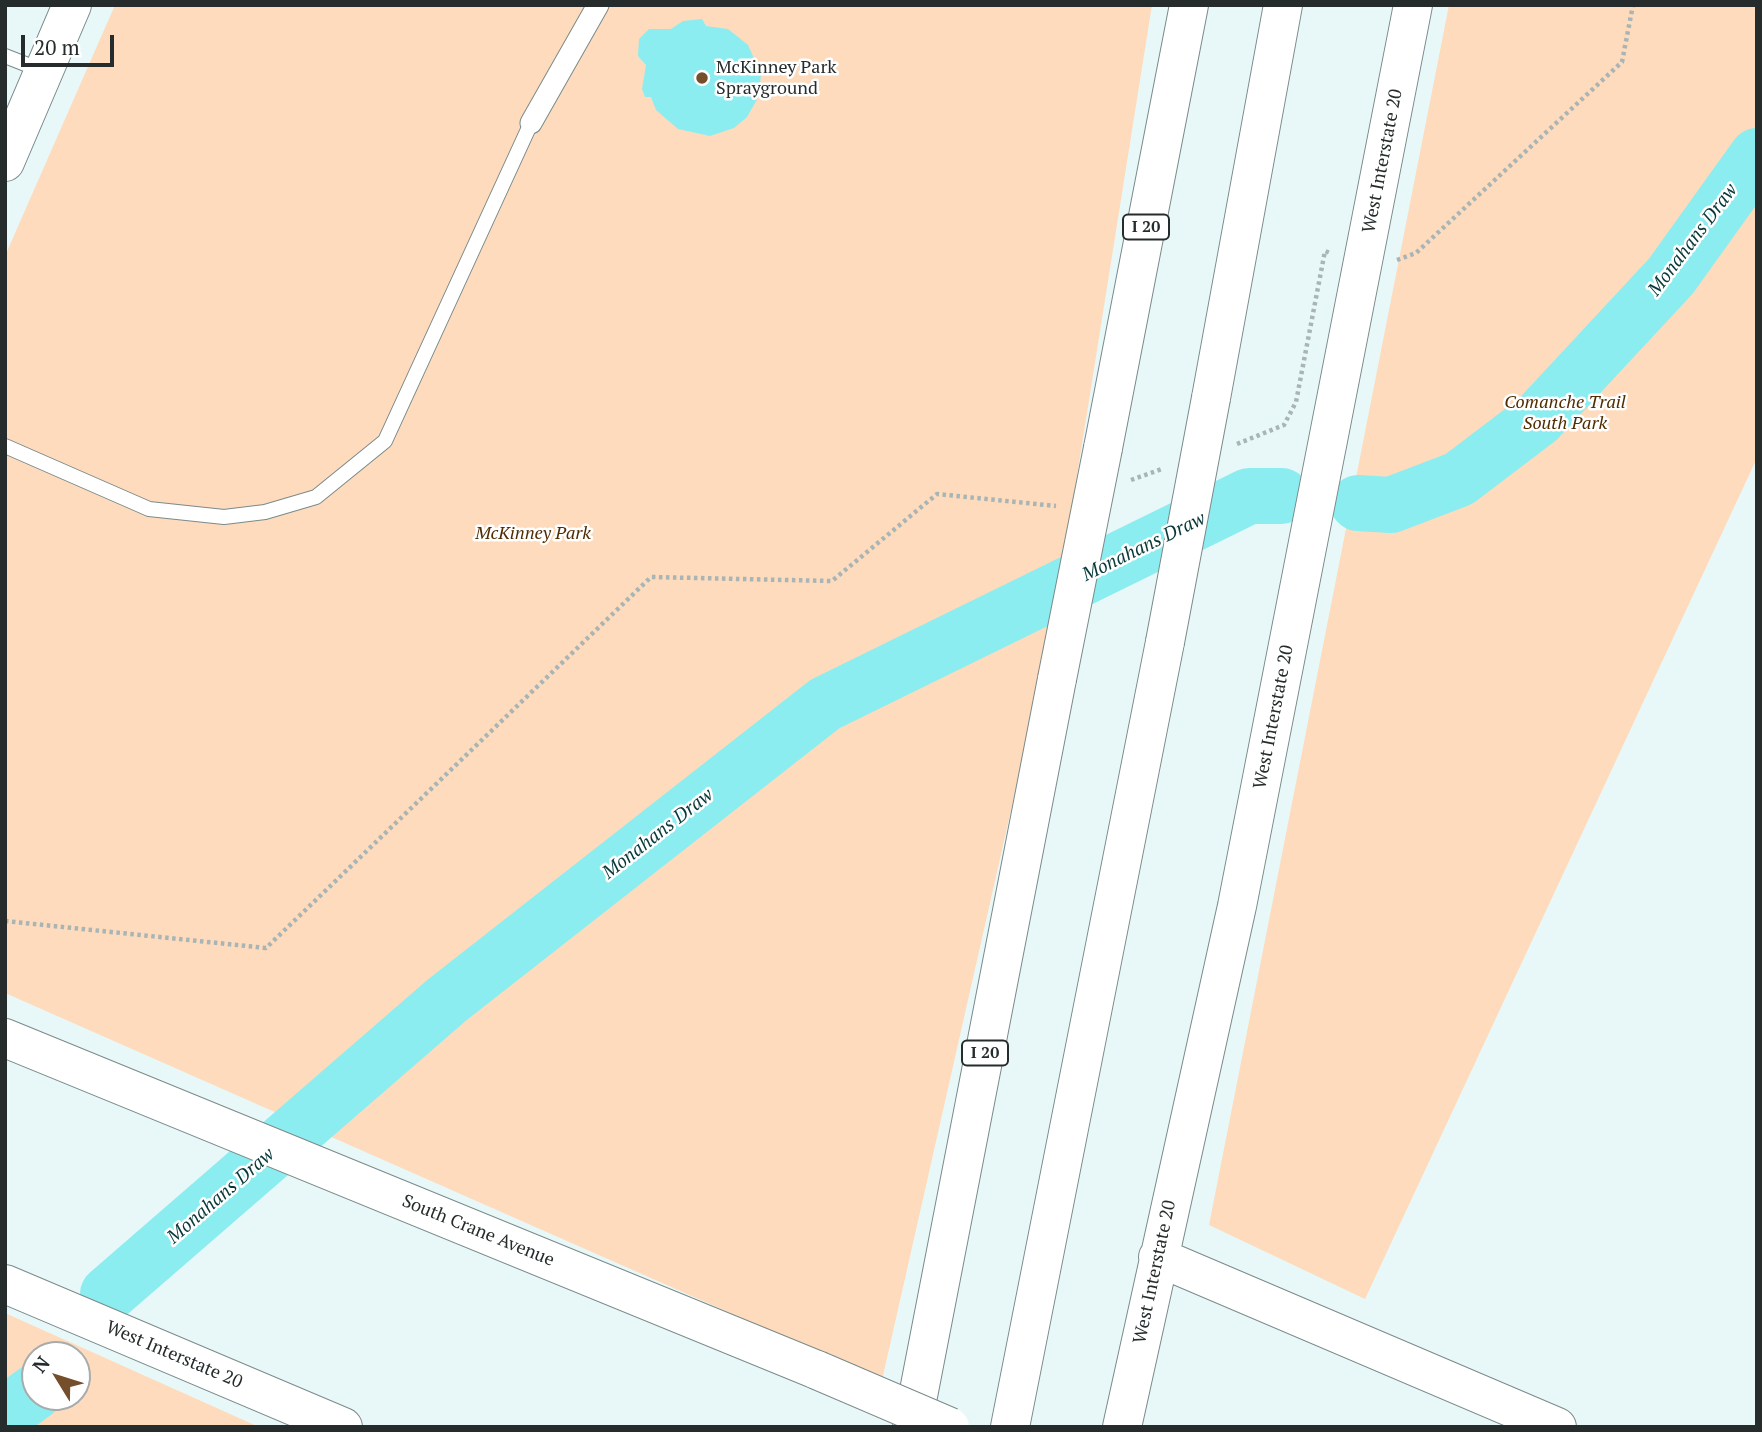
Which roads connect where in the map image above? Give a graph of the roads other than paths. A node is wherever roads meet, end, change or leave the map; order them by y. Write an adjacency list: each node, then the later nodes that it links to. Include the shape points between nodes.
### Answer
1 (72, 5): 7 (main road)
2 (598, 5): 8 (street)
3 (1189, 5): 15 (main road, I 20, bridge)
4 (1283, 5): 17 (main road, bridge, via 1165,642)
5 (1413, 5): 12 (main road, West Interstate 20, via 1237,906)
6 (5, 56): 7 (lane)
7 (44, 71): 9 (main road)
8 (531, 123): 10 (lane, via 385,441 316,497 265,512 223,517 149,509)
9 (5, 162)
10 (5, 446)
11 (5, 1038): 16 (main road, South Crane Avenue, bridge)
12 (1158, 1257): 18 (main road, West Interstate 20); 19 (main road)
13 (5, 1284): 14 (main road, West Interstate 20)
14 (343, 1427)
15 (912, 1427)
16 (950, 1427)
17 (1010, 1427)
18 (1122, 1427)
19 (1557, 1427)

